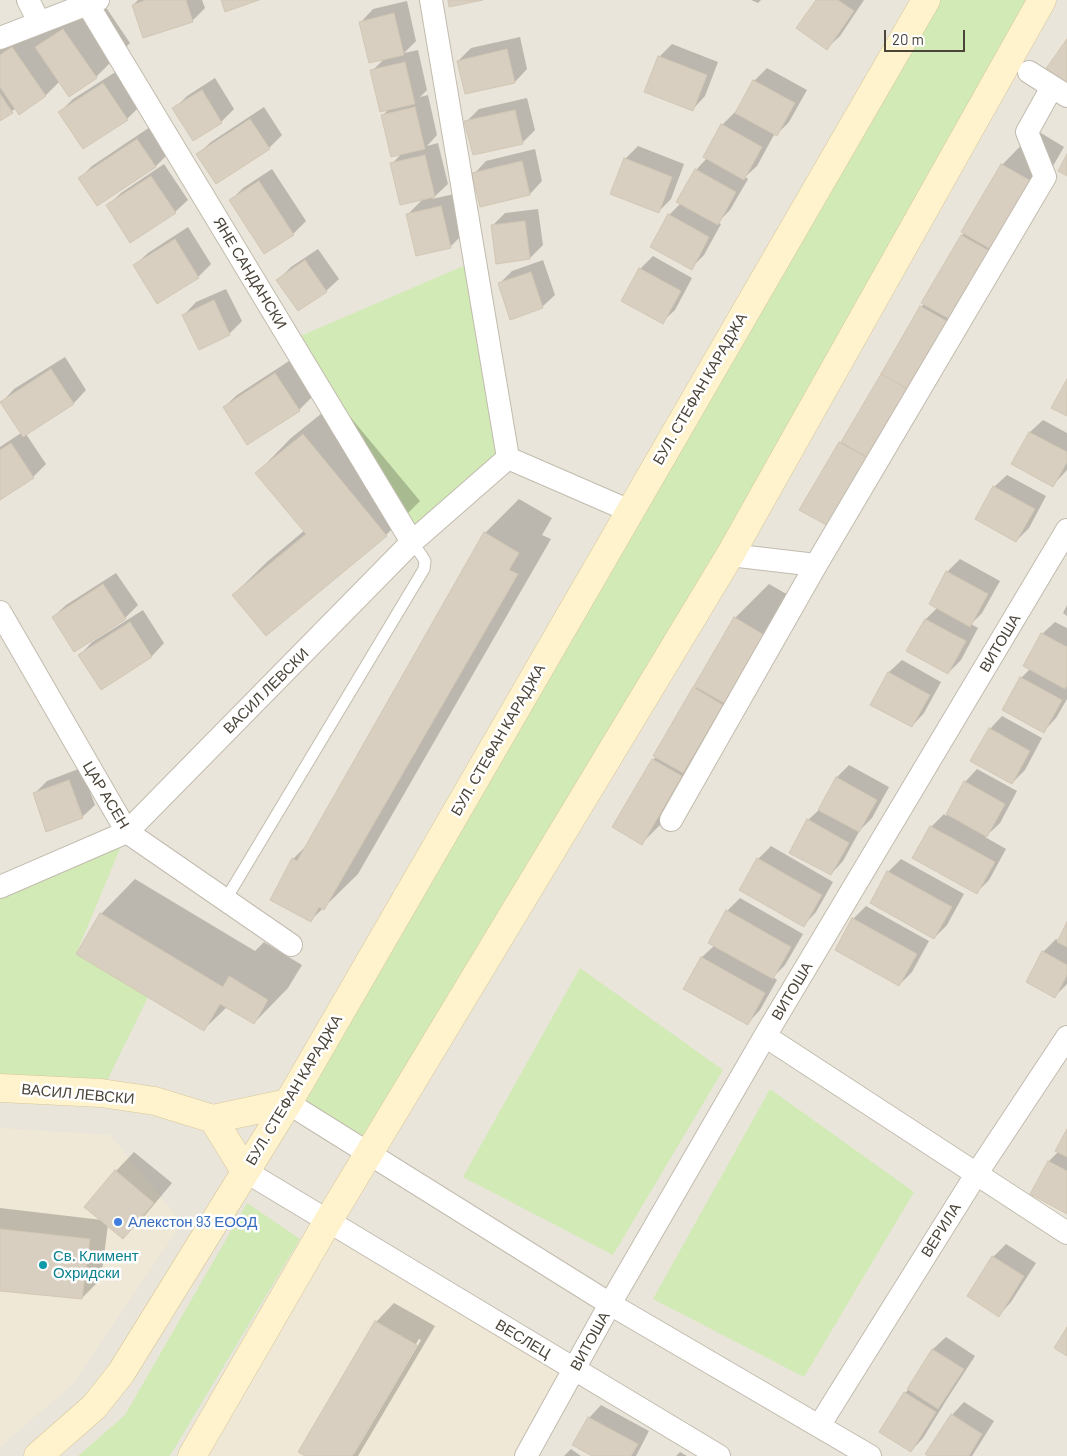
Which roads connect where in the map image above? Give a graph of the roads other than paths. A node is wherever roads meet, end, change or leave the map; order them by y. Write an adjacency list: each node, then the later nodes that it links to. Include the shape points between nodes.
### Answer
1 (28, 0): 6 (street)
2 (431, 0): 10 (street)
3 (926, 0): 11 (street, БУЛ. СТЕФАН КАРАДЖА)
4 (1042, 0): 14 (street)
5 (93, 2): 6 (street); 13 (street, ЯНЕ САНДАНСКИ)
6 (39, 22): 7 (street)
7 (0, 38)
8 (1029, 72): 9 (street)
9 (1059, 91): 15 (street, via 1027,132 1045,177)
10 (508, 458): 11 (street); 13 (street, ВАСИЛ ЛЕВСКИ)
11 (630, 511): 25 (street, БУЛ. СТЕФАН КАРАДЖА)
12 (1067, 530): 22 (street, ВИТОША)
13 (412, 542): 18 (street, ВАСИЛ ЛЕВСКИ); 20 (lane, via 425,561 424,569)
14 (730, 555): 15 (street); 27 (street)
15 (816, 565): 17 (street)
16 (0, 612): 18 (street, ЦАР АСЕН)
17 (671, 820)
18 (127, 832): 19 (street, ВАСИЛ ЛЕВСКИ); 20 (street, ЦАР АСЕН)
19 (0, 887)
20 (226, 899): 21 (street, ЦАР АСЕН)
21 (291, 944)
22 (765, 1036): 29 (street); 32 (street, ВИТОША)
23 (1067, 1037): 29 (street, ВЕРИЛА)
24 (0, 1088): 26 (street, ВАСИЛ ЛЕВСКИ, via 101,1093 155,1102)
25 (288, 1103): 26 (street); 27 (street); 28 (street, БУЛ. СТЕФАН КАРАДЖА)
26 (213, 1119): 28 (street)
27 (369, 1154): 30 (street); 32 (street)
28 (245, 1172): 30 (street, ВЕСЛЕЦ); 35 (street, БУЛ. СТЕФАН КАРАДЖА, via 121,1373 94,1407)
29 (976, 1173): 31 (street); 34 (street, ВЕРИЛА)
30 (328, 1221): 33 (street, ВЕСЛЕЦ); 36 (street)
31 (1067, 1233)
32 (610, 1304): 33 (street, ВИТОША); 34 (street)
33 (574, 1370): 37 (street, ВИТОША); 38 (street, ВЕСЛЕЦ)
34 (819, 1426): 39 (street)
35 (38, 1456)
36 (192, 1456)
37 (526, 1456)
38 (719, 1456)
39 (870, 1456)

